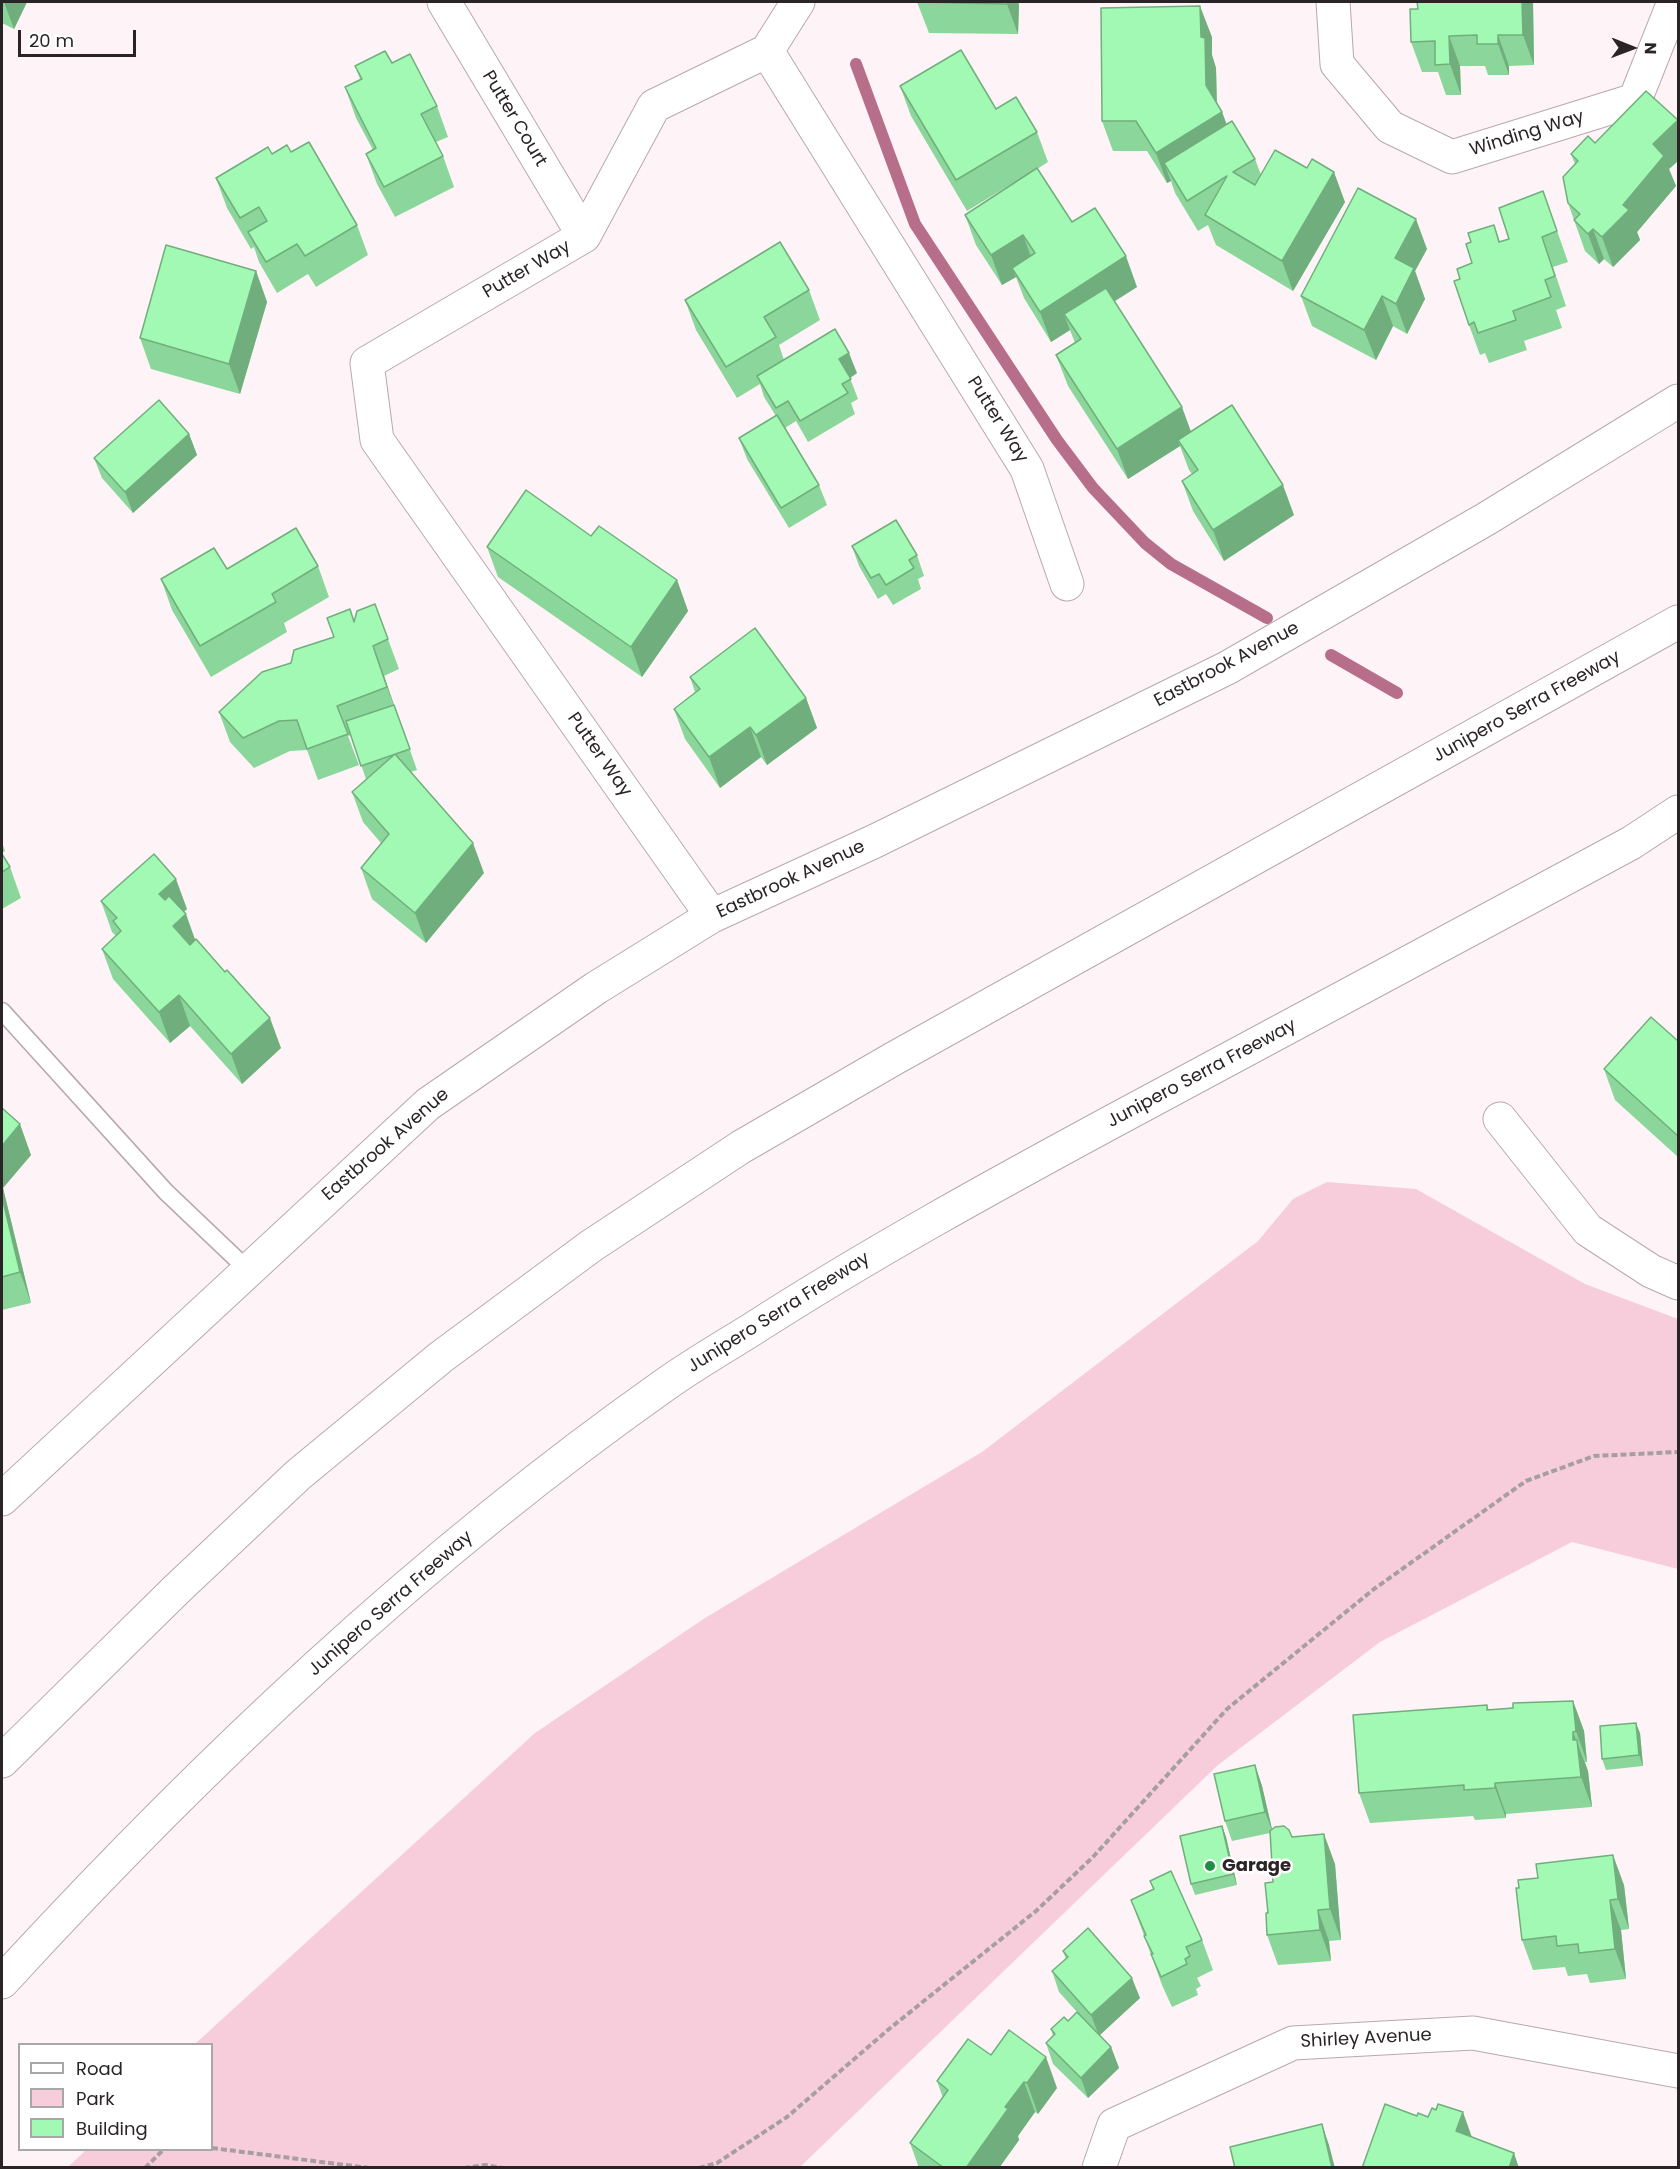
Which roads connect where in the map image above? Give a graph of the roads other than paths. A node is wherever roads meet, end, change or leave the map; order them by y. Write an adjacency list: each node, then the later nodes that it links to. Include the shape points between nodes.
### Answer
1 (444, 2): 6 (main road, Putter Court)
2 (798, 2): 5 (main road)
3 (1333, 2): 4 (main road, Winding Way, via 1337,64 1390,127 1452,157 1635,100)
4 (1674, 2)
5 (766, 51): 6 (main road, Putter Way, via 654,106); 8 (main road, Putter Way, via 1027,469)
6 (584, 237): 13 (main road, Putter Way, via 367,363 377,440)
7 (1678, 401): 13 (main road, Eastbrook Avenue, via 1486,519 1227,668 917,821)
8 (1067, 584)
9 (1678, 622): 19 (main road, Junipero Serra Freeway, via 893,1059 741,1147 591,1246 441,1357 298,1475)
10 (1678, 812): 12 (main road, Junipero Serra Freeway)
11 (1678, 840): 12 (main road)
12 (1631, 843): 20 (main road, Junipero Serra Freeway, via 972,1198 816,1288 667,1383 534,1483 400,1592 282,1698 90,1886)
13 (712, 916): 16 (main road, Eastbrook Avenue, via 596,988 428,1104)
14 (2, 1011): 16 (lane, via 166,1192)
15 (1500, 1119): 17 (main road, via 1588,1230 1651,1271)
16 (248, 1270): 18 (main road, Eastbrook Avenue)
17 (1678, 1283)
18 (2, 1499)
19 (2, 1761)
20 (2, 1982)
21 (1678, 2071): 22 (main road, Shirley Avenue, via 1473,2033 1293,2043 1114,2126)
22 (1099, 2168)

